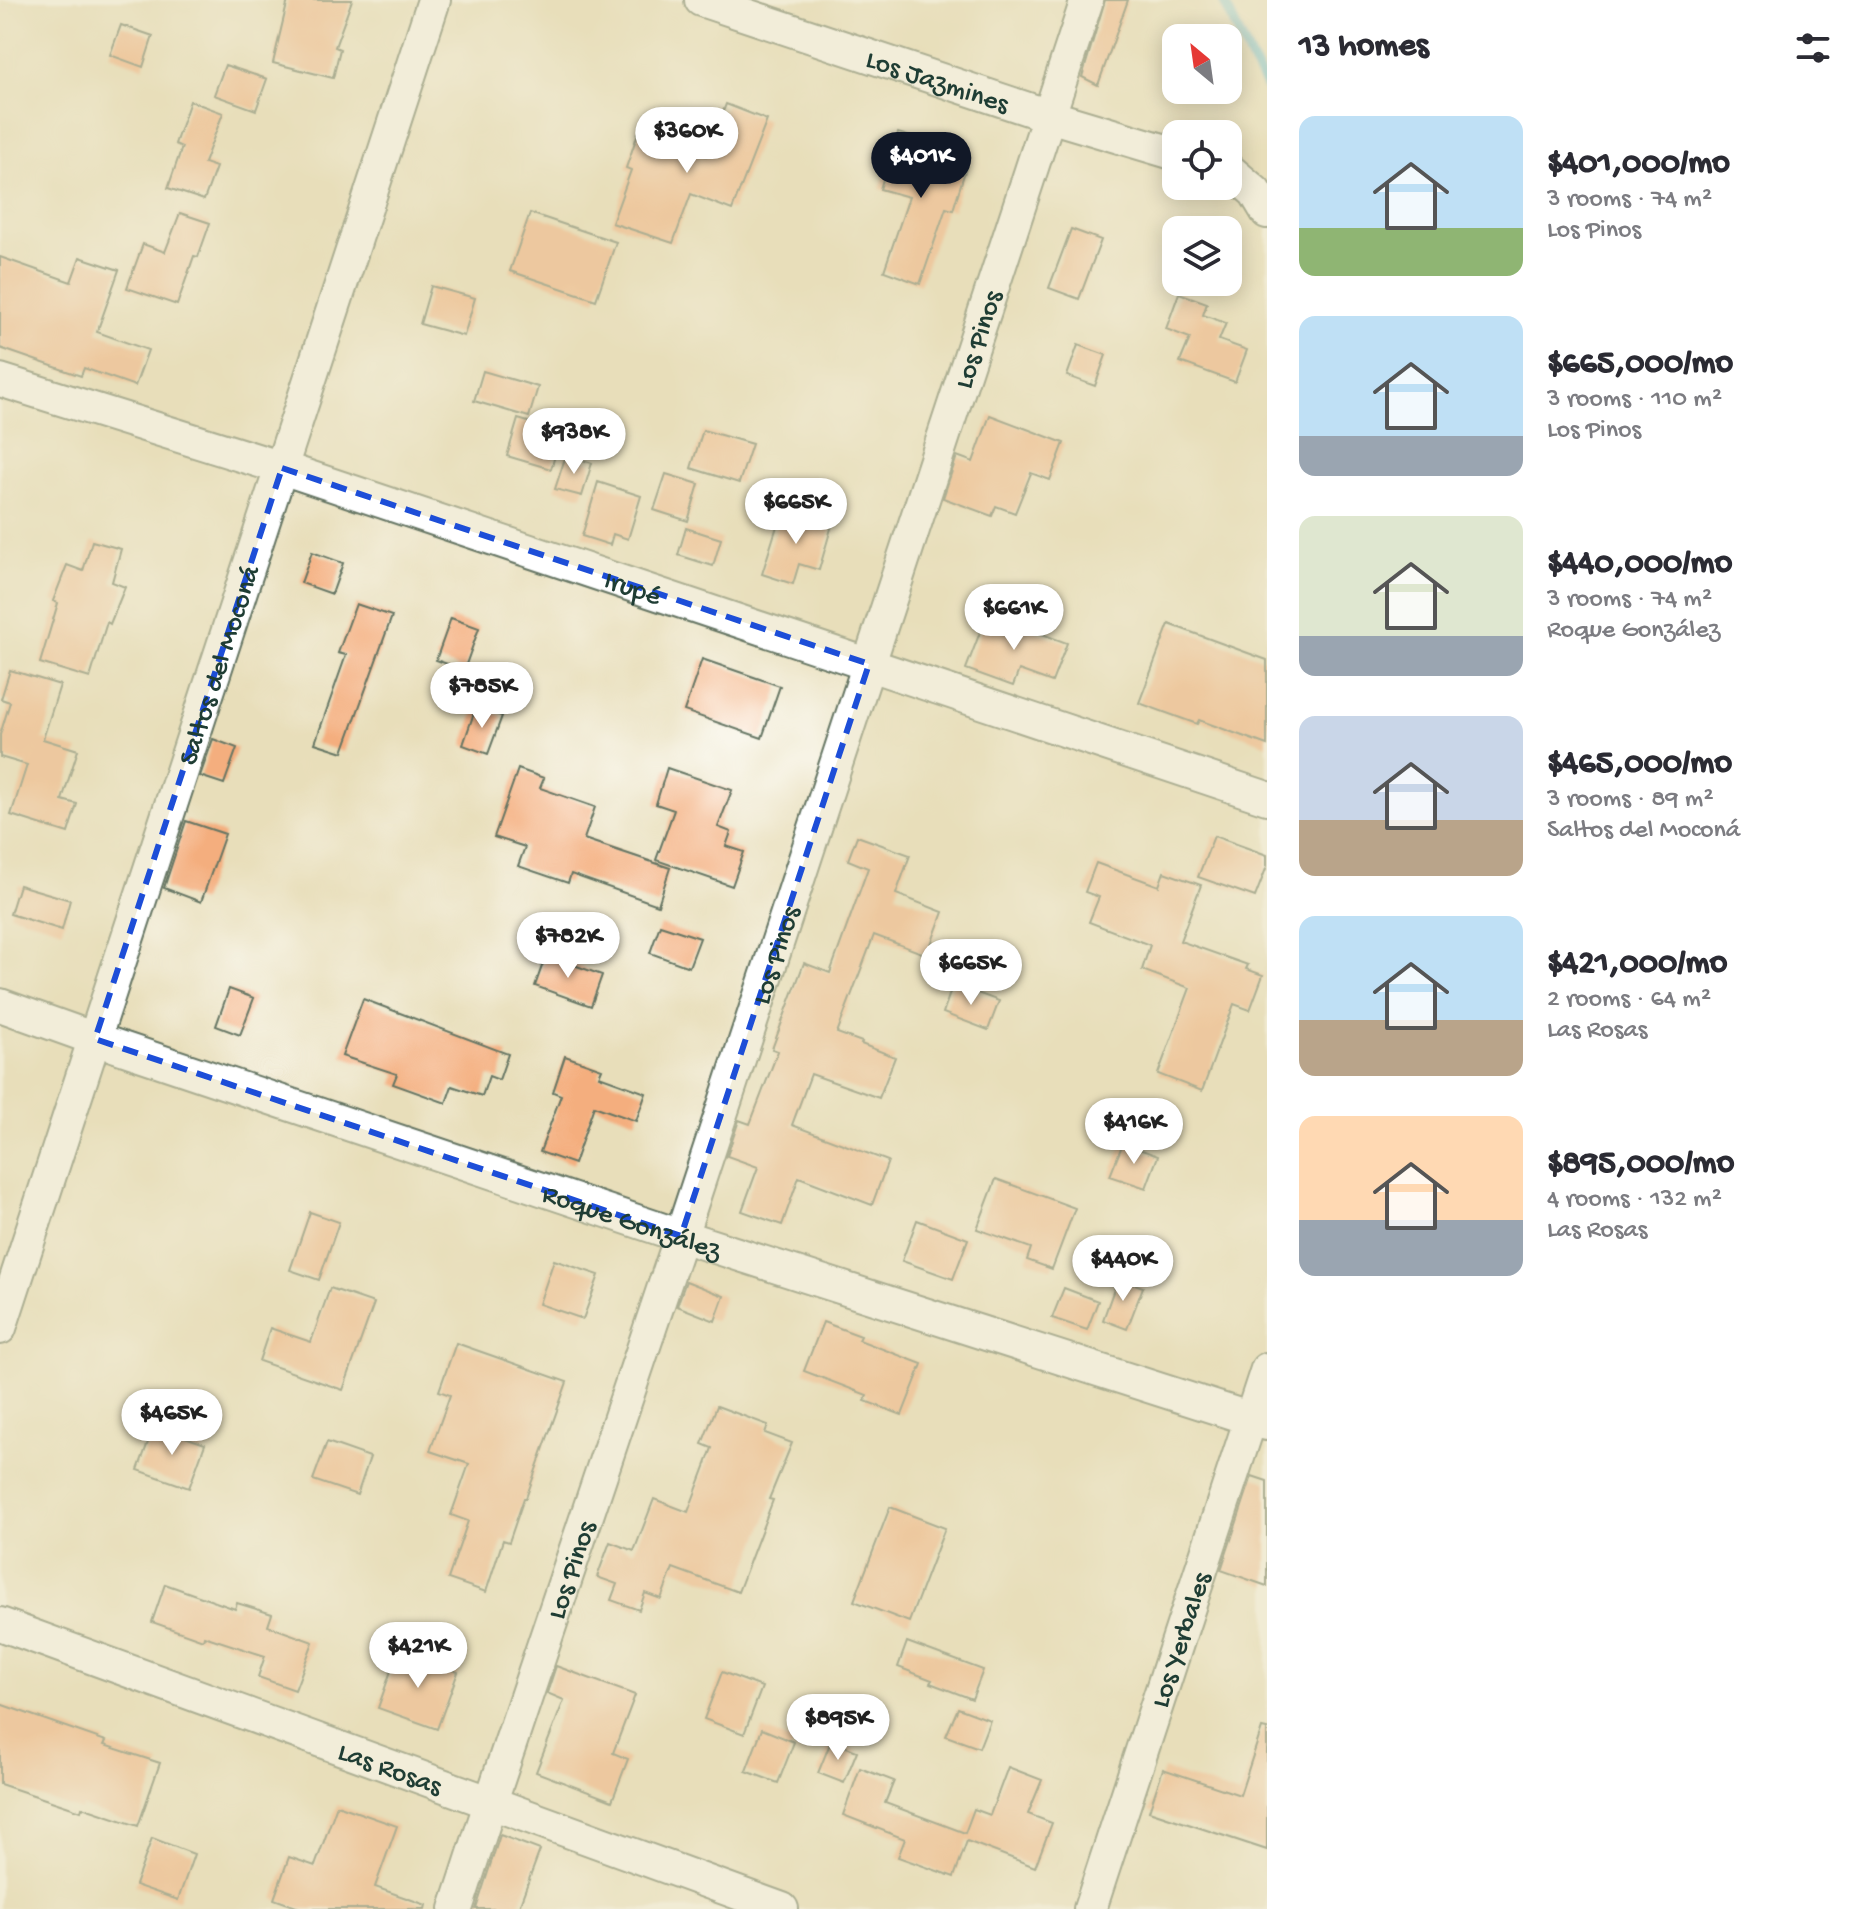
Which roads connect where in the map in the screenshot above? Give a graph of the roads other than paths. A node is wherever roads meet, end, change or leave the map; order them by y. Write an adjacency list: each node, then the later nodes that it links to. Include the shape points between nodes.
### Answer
1 (434, 0): 9 (street, Saltos del Moconá)
2 (701, 0): 4 (street, Los Jazmines)
3 (1087, 0): 4 (street, Los Pinos)
4 (1049, 116): 5 (street, Los Jazmines); 10 (street, Los Pinos)
5 (1162, 150)
6 (1242, 181): 7 (street)
7 (1267, 212)
8 (0, 380): 9 (street, Irupé)
9 (282, 468): 10 (street, Irupé); 13 (street, Saltos del Moconá)
10 (869, 664): 11 (street, Irupé); 14 (street, Los Pinos)
11 (1267, 798)
12 (0, 1005): 13 (street, Roque González)
13 (95, 1039): 14 (street, Roque González); 15 (street, Saltos del Moconá)
14 (681, 1236): 17 (street, Roque González); 19 (street, Los Pinos)
15 (0, 1328)
16 (1267, 1369): 17 (street, Los Yerbales)
17 (1259, 1422): 22 (street, Los Yerbales)
18 (0, 1624): 19 (street, Las Rosas)
19 (490, 1804): 20 (street, Los Pinos); 21 (street, Las Rosas)
20 (456, 1909)
21 (782, 1909)
22 (1090, 1909)

